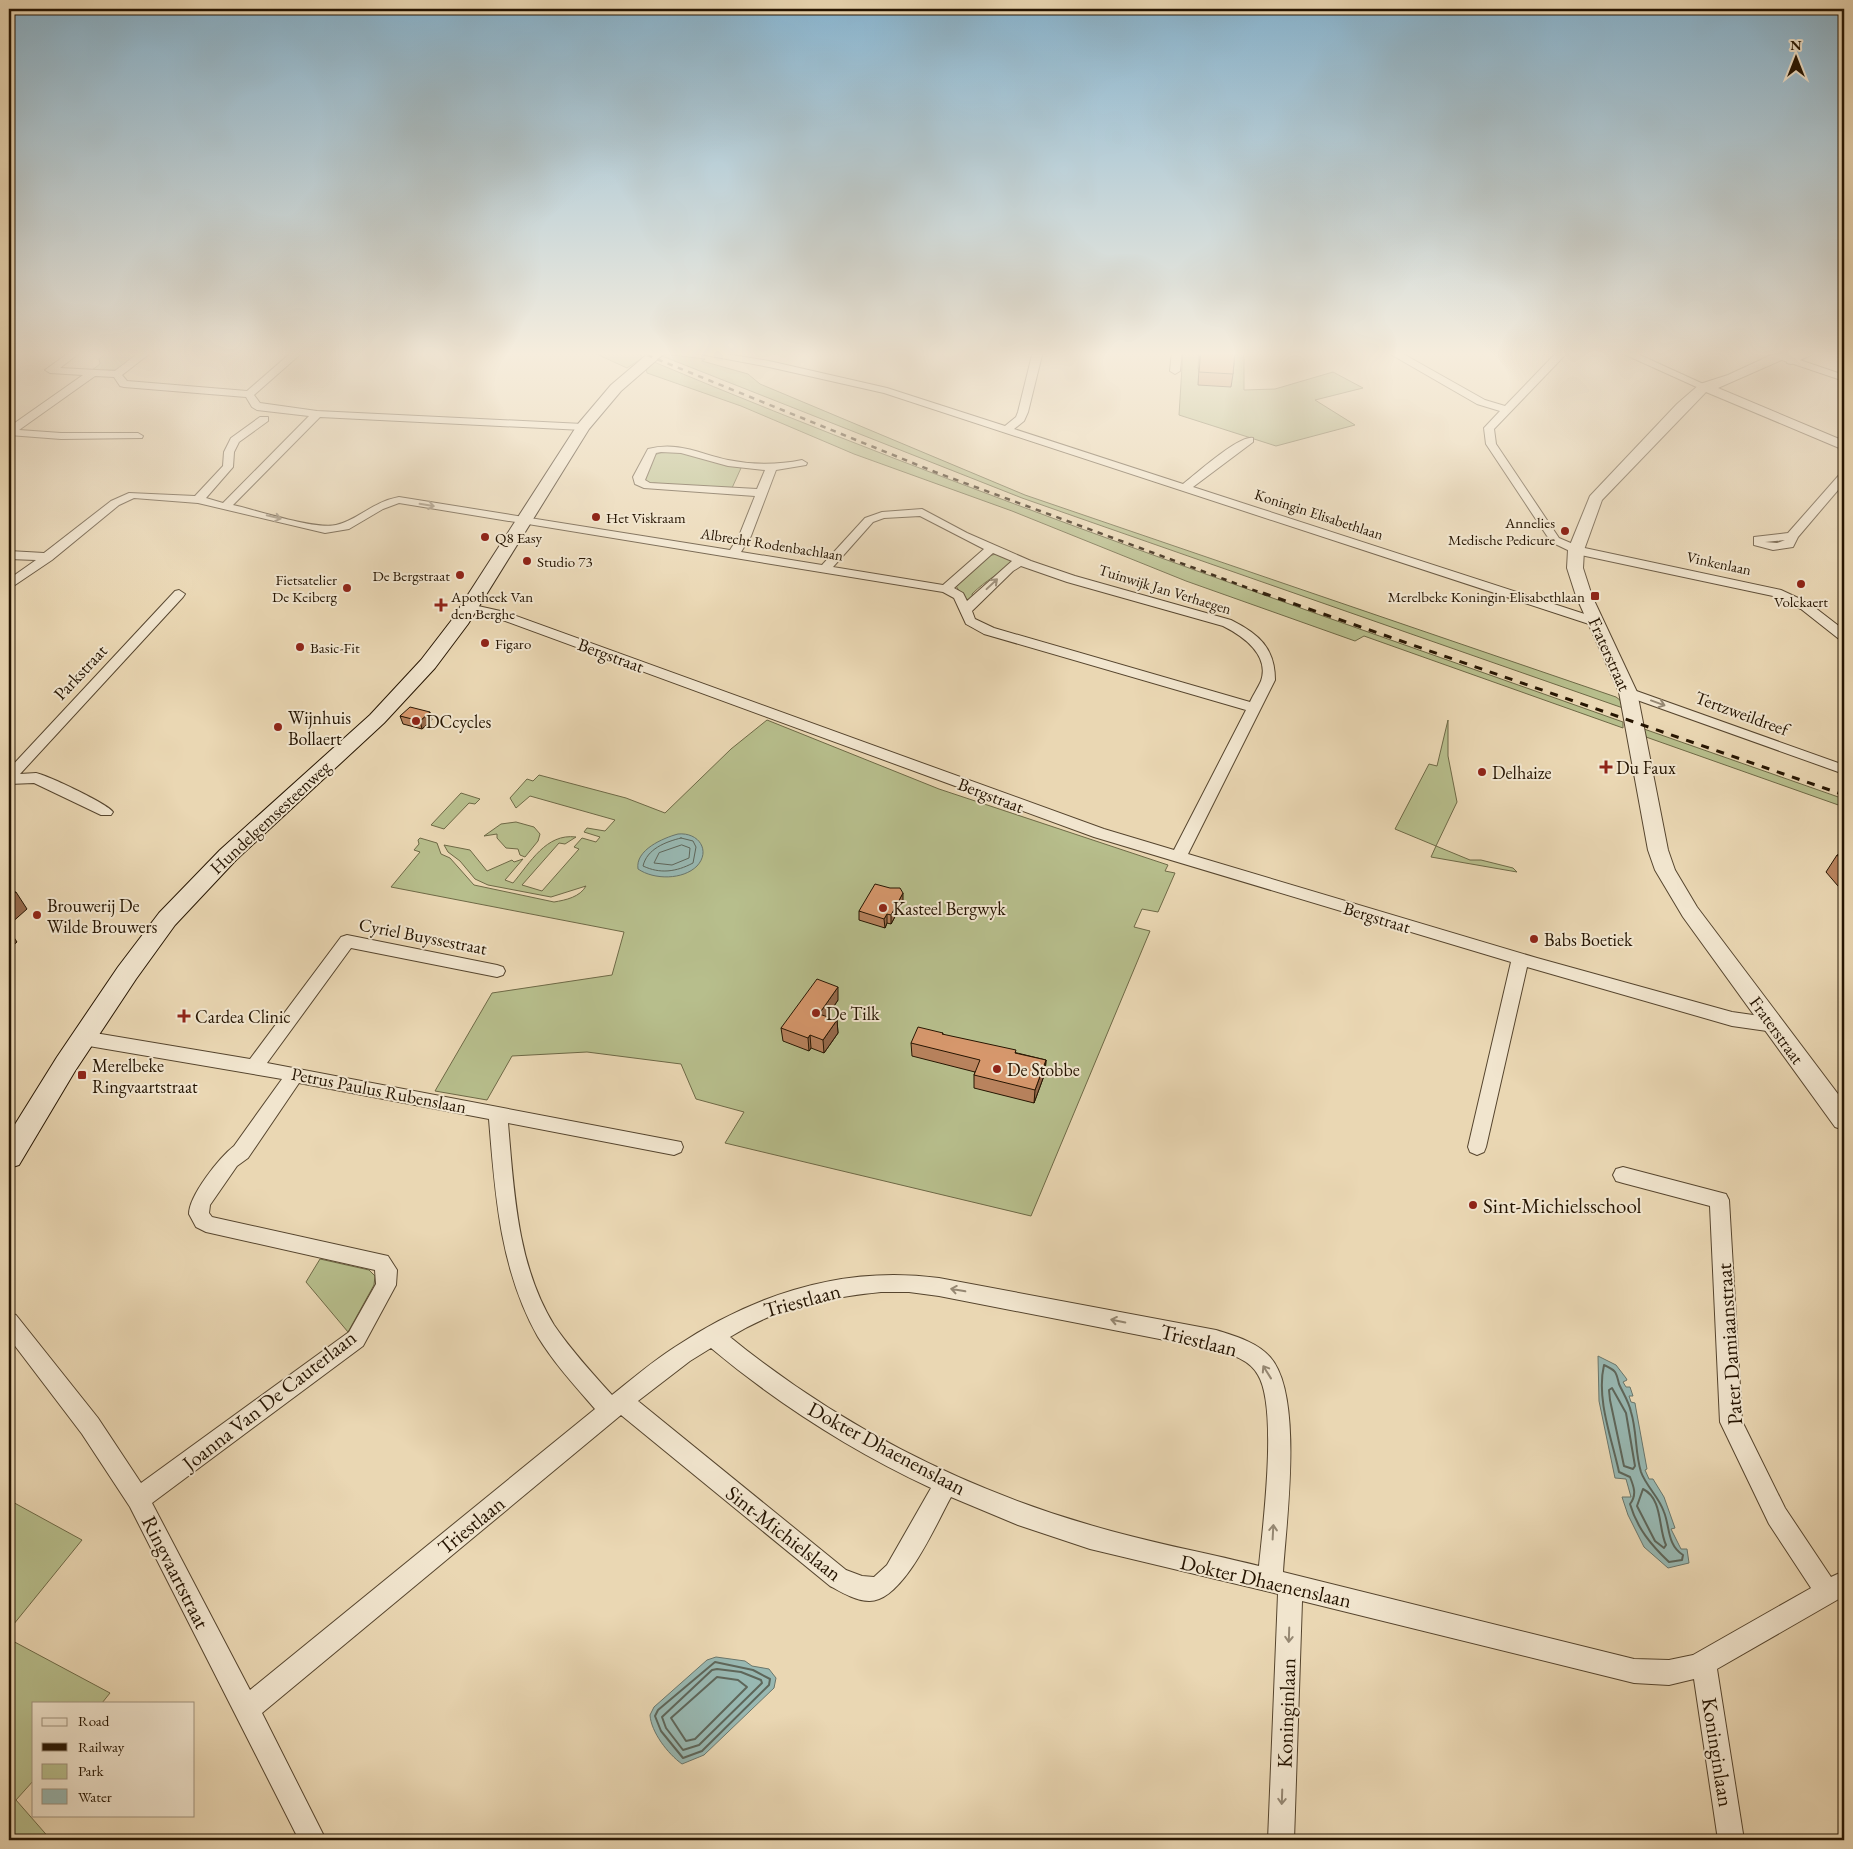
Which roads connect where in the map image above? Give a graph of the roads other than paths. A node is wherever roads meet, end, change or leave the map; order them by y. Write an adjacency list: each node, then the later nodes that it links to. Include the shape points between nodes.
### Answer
1 (239, 437): 15 (street, via 229,452 228,467)
2 (294, 437): 16 (street)
3 (577, 437): 17 (main road, Hundelgemsesteenweg)
4 (1029, 437): 13 (street, Koningin Elisabethlaan)
5 (1490, 437): 20 (street, via 1491,444 1555,540)
6 (1653, 437): 20 (street, Fraterstraat, via 1601,491 1590,509)
7 (1823, 437): 9 (street)
8 (1249, 440): 13 (street)
9 (1844, 446)
10 (802, 463): 11 (street, via 788,467)
11 (772, 466): 14 (street); 14 (street, via 730,463 665,448 652,451 639,476 639,482 648,486)
12 (1844, 476): 18 (street)
13 (1186, 488): 31 (street, Koningin Elisabethlaan, via 1562,610)
14 (761, 493): 22 (street, via 745,536)
15 (198, 500): 16 (street, Albrecht Rodenbachlaan); 23 (street, Albrecht Rodenbachlaan, via 128,496)
16 (227, 505): 17 (street, Albrecht Rodenbachlaan, one-way to 17, via 325,530 344,528 383,503 399,500)
17 (525, 520): 22 (street, Albrecht Rodenbachlaan); 29 (main road, Hundelgemsesteenweg)
18 (1792, 536)
19 (991, 549): 24 (street, Tuinwijk Jan Verhaegen); 25 (street, Tuinwijk Jan Verhaegen, via 922,512 882,515 869,520); 27 (street)
20 (1576, 550): 31 (street, Fraterstraat, via 1577,577); 32 (street, Vinkenlaan, via 1776,593 1805,606)
21 (9, 555): 23 (street)
22 (733, 555): 25 (street, Albrecht Rodenbachlaan)
23 (48, 557): 26 (street, Albrecht Rodenbachlaan)
24 (1021, 561): 30 (street, one-way to 24, via 1009,568); 34 (street, Tuinwijk Jan Verhaegen, via 1071,579 1210,617 1239,629 1260,646 1269,668 1268,680)
25 (825, 568): 27 (street, Albrecht Rodenbachlaan)
26 (9, 585)
27 (950, 590): 30 (street)
28 (179, 594): 36 (street, Parkstraat)
29 (469, 608): 38 (street, Bergstraat, via 518,621 1038,812); 42 (main road, Hundelgemsesteenweg, via 428,664 376,719 191,891 150,942)
30 (965, 610): 34 (street, via 970,621 989,631)
31 (1593, 616): 33 (street, Fraterstraat)
32 (1844, 636)
33 (1628, 692): 35 (street, Tertzweildreef, one-way to 35); 41 (street, Fraterstraat, via 1650,816 1666,870 1690,912)
34 (1252, 707): 38 (street, Tuinwijk Jan Verhaegen)
35 (1844, 770)
36 (9, 778): 37 (street, Parkstraat, via 36,778)
37 (106, 812)
38 (1178, 858): 39 (street, Bergstraat)
39 (1520, 959): 41 (street, Bergstraat, via 1740,1021); 48 (street)
40 (497, 971): 43 (street, Cyriel Buyssestraat, via 347,941)
41 (1774, 1025): 46 (street, Fraterstraat)
42 (83, 1038): 43 (street, Petrus Paulus Rubenslaan); 49 (main road, Hundelgemsesteenweg)
43 (254, 1067): 44 (street, Petrus Paulus Rubenslaan)
44 (295, 1075): 45 (street, Petrus Paulus Rubenslaan); 55 (street, Joanna Van De Cauterlaan, via 201,1202 198,1209 200,1217 206,1224 381,1262 387,1270 386,1286 356,1339)
45 (498, 1113): 47 (street, Petrus Paulus Rubenslaan); 53 (street, Sint-Michielslaan, via 511,1235 528,1293 546,1329 577,1372)
46 (1844, 1120)
47 (674, 1147)
48 (1477, 1147)
49 (9, 1157)
50 (1623, 1175): 57 (street, Pater Damiaanstraat, via 1719,1200 1731,1422 1777,1516)
51 (9, 1322): 55 (street, Ringvaartstraat, via 90,1426)
52 (713, 1336): 53 (street, Triestlaan, via 682,1354); 54 (street, Dokter Dhaenenslaan, via 746,1366 838,1426); 56 (street, Triestlaan, one-way to 52, via 1278,1402 1267,1369 1245,1350 1232,1344 1015,1300 908,1283 881,1283 814,1293 744,1317)
53 (616, 1406): 54 (street, Sint-Michielslaan, via 838,1578 868,1590 886,1584 895,1573); 59 (street, Triestlaan)
54 (946, 1484): 56 (street, Dokter Dhaenenslaan, via 1064,1529 1168,1558)
55 (138, 1500): 59 (street, Ringvaartstraat)
56 (1280, 1583): 58 (street, Dokter Dhaenenslaan, via 1634,1671 1668,1674); 61 (street, Koninginlaan, one-way to 61)
57 (1835, 1588): 58 (street, Dokter Dhaenenslaan)
58 (1704, 1664): 62 (street, Koninginlaan)
59 (247, 1709): 60 (street, Ringvaartstraat)
60 (313, 1840)
61 (1281, 1840)
62 (1731, 1840)

